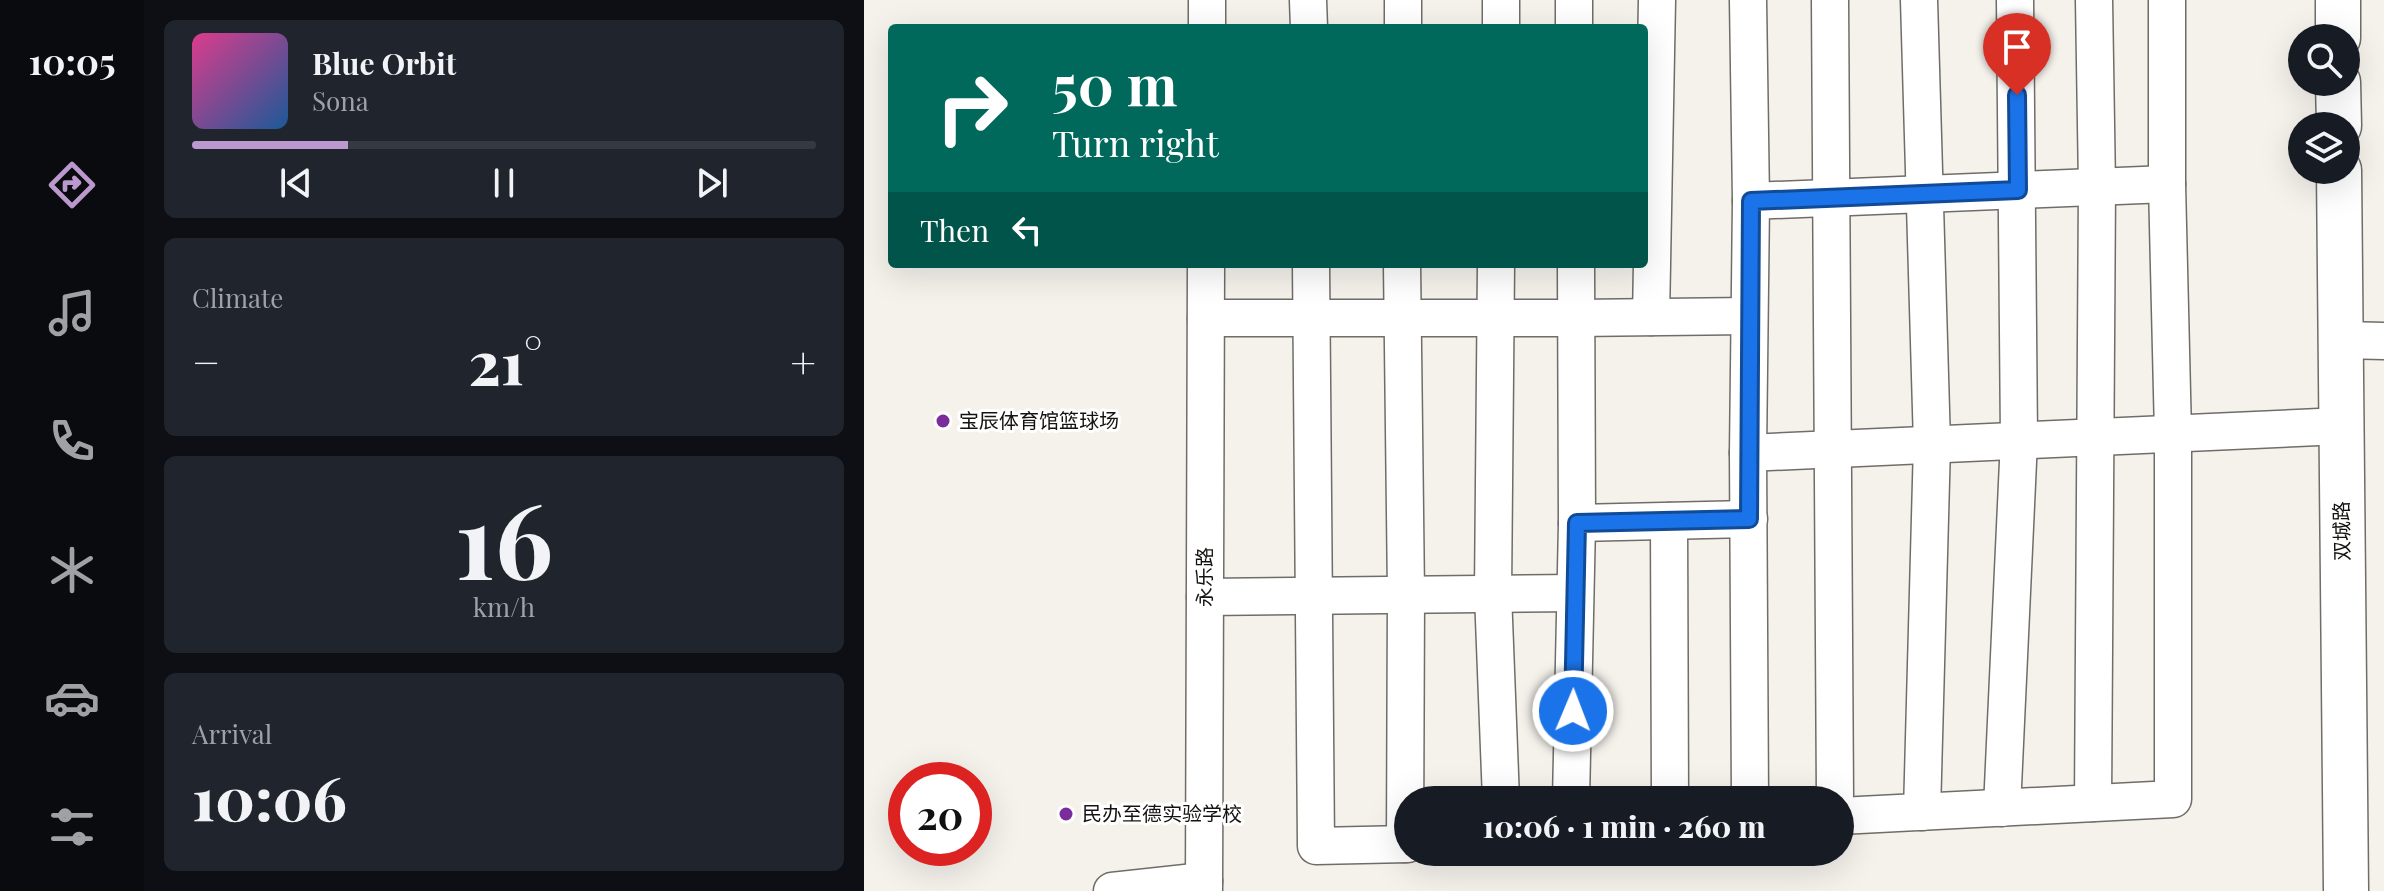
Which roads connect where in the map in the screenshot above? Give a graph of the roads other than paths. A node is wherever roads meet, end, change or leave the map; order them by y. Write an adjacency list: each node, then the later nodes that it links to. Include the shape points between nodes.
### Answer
1 (1207, 0): 14 (street)
2 (1308, 0): 15 (street)
3 (1403, 0): 16 (street)
4 (1501, 0): 17 (street)
5 (1574, 0): 18 (street)
6 (1657, 0): 33 (street)
7 (1748, 0): 26 (street)
8 (1830, 0): 25 (street)
9 (1919, 0): 24 (street)
10 (2015, 0): 23 (street)
11 (2094, 0): 22 (street)
12 (2167, 0): 20 (street)
13 (2338, 0): 19 (main road)
14 (1207, 24)
15 (1309, 24)
16 (1403, 24)
17 (1501, 24)
18 (1574, 24)
19 (2338, 24)
20 (2167, 184): 22 (street); 42 (street)
21 (2339, 184): 39 (main road, 双城路)
22 (2097, 187): 23 (street); 43 (street)
23 (2018, 190): 24 (street); 44 (street)
24 (1926, 194): 25 (street); 45 (street)
25 (1832, 198): 26 (street); 46 (street)
26 (1751, 201): 32 (street)
27 (1206, 268): 34 (street, 永乐路)
28 (1311, 268): 35 (street)
29 (1402, 268): 36 (street)
30 (1496, 268): 37 (street)
31 (1576, 268): 38 (street)
32 (1749, 316): 33 (street); 47 (street)
33 (1651, 317): 38 (street)
34 (1206, 318): 35 (street); 55 (street, 永乐路)
35 (1311, 318): 36 (street); 54 (street)
36 (1402, 318): 37 (street); 53 (street)
37 (1495, 318): 38 (street); 52 (street)
38 (1576, 318): 50 (street)
39 (2341, 340): 40 (street); 41 (main road, 双城路)
40 (2384, 341)
41 (2341, 426): 42 (street); 69 (main road, 双城路)
42 (2173, 434): 43 (street); 62 (street, via 2173,799)
43 (2096, 437): 44 (street); 62 (street)
44 (2019, 440): 45 (street); 63 (street)
45 (1932, 444): 46 (street); 64 (street)
46 (1834, 449): 47 (street); 61 (street)
47 (1748, 453): 48 (street)
48 (1749, 519): 49 (street); 60 (street)
49 (1669, 521): 50 (street); 59 (street)
50 (1577, 523): 51 (street)
51 (1575, 593): 52 (street); 58 (street)
52 (1493, 594): 53 (street); 57 (street)
53 (1406, 595): 54 (street); 56 (street)
54 (1313, 596): 55 (street); 66 (street, via 1316,846)
55 (1205, 597): 67 (street, 永乐路)
56 (1407, 786)
57 (1500, 786)
58 (1571, 786)
59 (1670, 786)
60 (1750, 786)
61 (1835, 786)
62 (2093, 803): 63 (street)
63 (2002, 808): 64 (street)
64 (1922, 812): 65 (street)
65 (1854, 815)
66 (1394, 844)
67 (1204, 886): 68 (street)
68 (1112, 891)
69 (2346, 891)

